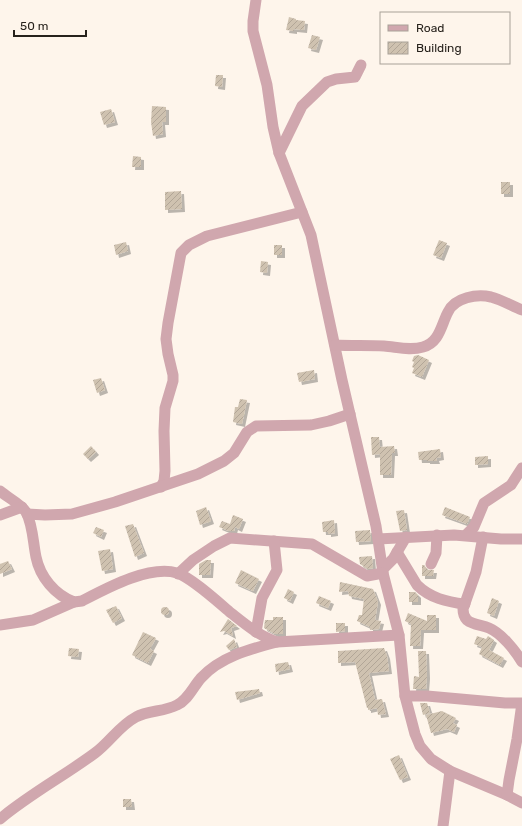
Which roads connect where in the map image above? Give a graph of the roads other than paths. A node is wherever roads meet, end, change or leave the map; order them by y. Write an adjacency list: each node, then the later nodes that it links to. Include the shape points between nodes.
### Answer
1 (256, 0): 3 (street, via 253,31 267,85)
2 (362, 65): 3 (street, via 355,77 327,82 302,106)
3 (279, 153): 4 (street)
4 (302, 212): 6 (street, via 311,235); 9 (street, via 207,236 180,253 166,339 173,381 165,408 165,471)
5 (522, 310): 6 (street, via 492,298 465,298 455,303 448,311 439,335 432,344 413,349)
6 (335, 345): 7 (street)
7 (350, 414): 9 (street, via 311,425 256,426 247,432 234,453 224,461); 17 (street)
8 (522, 468): 14 (street, via 512,485 484,503 474,527)
9 (161, 488): 11 (street, via 72,514 45,515)
10 (0, 491): 11 (street)
11 (24, 510): 12 (street); 24 (street, via 43,575 56,591)
12 (0, 515)
13 (437, 535): 14 (street); 15 (street); 21 (street, via 436,553)
14 (466, 535): 16 (street)
15 (406, 537): 17 (street); 20 (street)
16 (483, 537): 18 (street); 25 (street, via 476,572)
17 (378, 539): 22 (street)
18 (522, 539)
19 (274, 541): 22 (street, via 312,544 367,576); 23 (street, via 230,538 224,540 193,560); 27 (street, via 277,570 262,598)
20 (397, 552): 22 (street); 25 (street, via 421,590 444,601)
21 (431, 564)
22 (383, 571): 28 (street)
23 (178, 574): 24 (street, via 165,571 131,578 82,601); 27 (street, via 195,584)
24 (74, 602): 26 (street, via 34,620)
25 (465, 604): 30 (street, via 465,618 492,629 518,654)
26 (0, 625)
27 (256, 632): 29 (street)
28 (399, 634): 29 (street); 31 (street)
29 (277, 642): 35 (street, via 248,650 213,667 176,706 136,716 117,730 96,752)
30 (522, 662)
31 (404, 696): 32 (street, via 420,746 431,759); 33 (street, via 522,703)
32 (450, 771): 33 (street); 36 (street)
33 (507, 795): 34 (street)
34 (522, 803)
35 (0, 819)
36 (443, 826)

